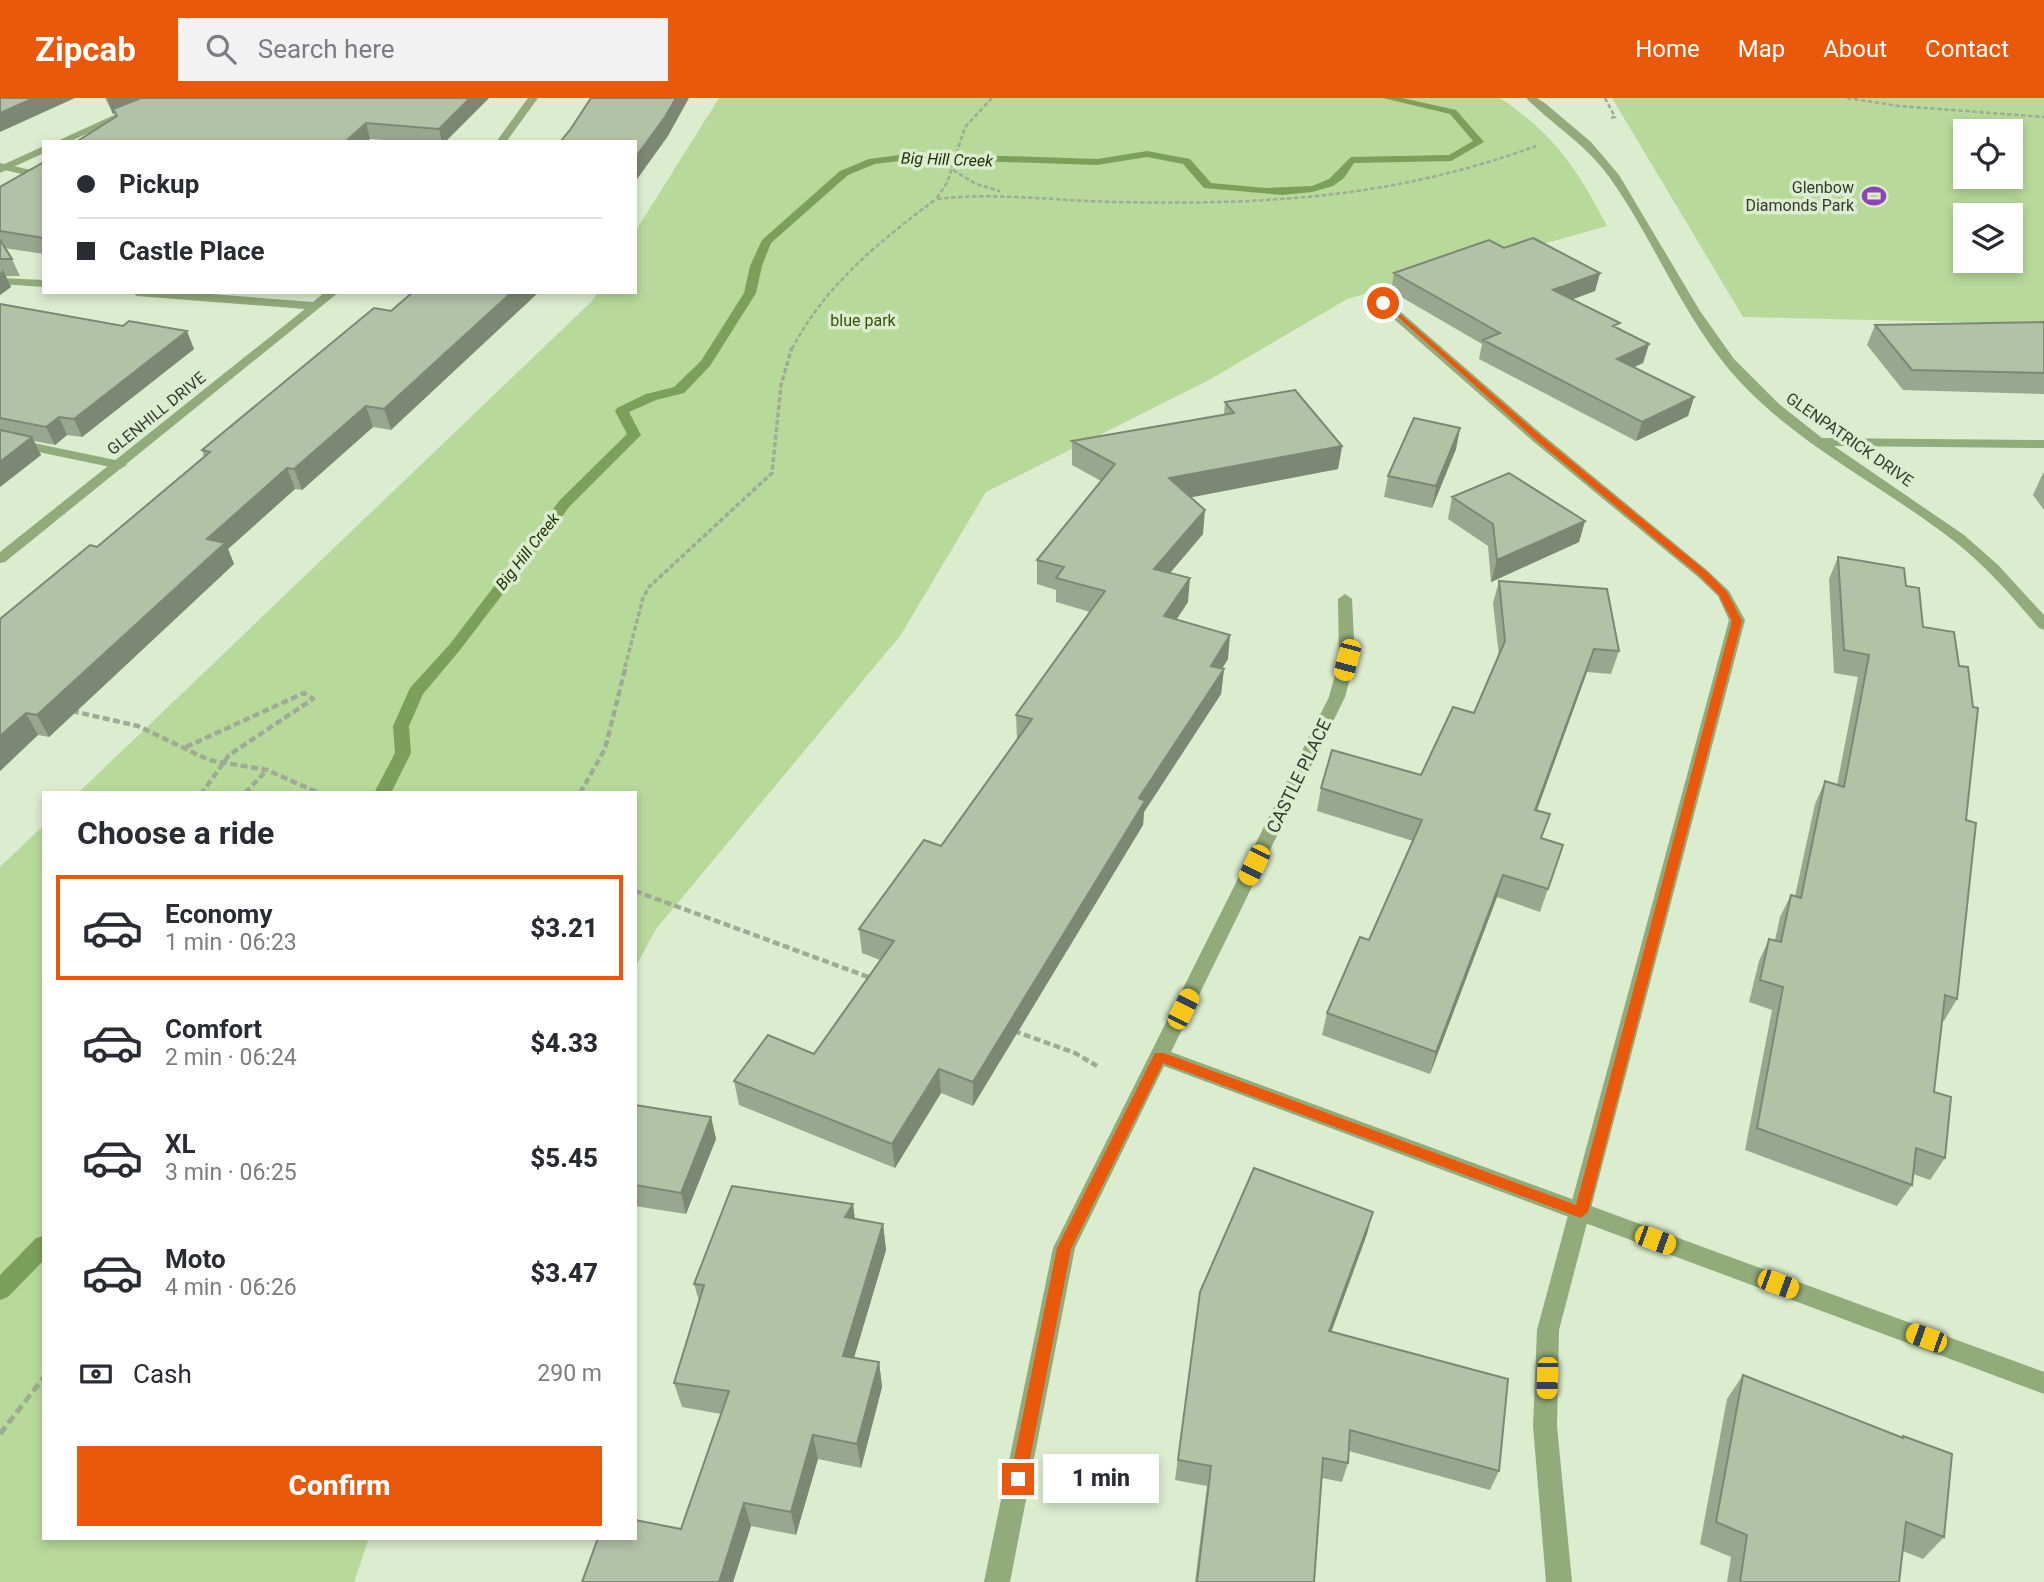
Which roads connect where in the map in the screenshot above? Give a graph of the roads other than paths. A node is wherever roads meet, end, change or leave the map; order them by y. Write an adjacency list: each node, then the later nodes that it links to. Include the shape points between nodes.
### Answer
1 (533, 98): 5 (street)
2 (1531, 98): 16 (street, GLENPATRICK DRIVE, via 1573,131 1614,176 1703,327 1730,364)
3 (152, 104): 4 (street)
4 (65, 140)
5 (502, 140)
6 (42, 150): 7 (street)
7 (2, 168): 8 (street)
8 (42, 176)
9 (0, 281): 10 (street)
10 (42, 284)
11 (162, 294): 14 (street)
12 (331, 294): 14 (street, GLENHILL DRIVE)
13 (1383, 303): 23 (street, via 1703,574 1724,594 1737,621)
14 (316, 306): 18 (street, GLENHILL DRIVE)
15 (0, 440): 18 (street)
16 (1819, 442): 17 (street); 21 (street, GLENPATRICK DRIVE, via 1997,570)
17 (2044, 444)
18 (120, 465): 19 (street, GLENHILL DRIVE)
19 (0, 559)
20 (1345, 598): 22 (street, CASTLE PLACE, via 1347,660 1337,697)
21 (2044, 625)
22 (1160, 1056): 23 (street); 25 (street, CASTLE PLACE, via 1064,1248)
23 (1581, 1212): 24 (street); 26 (street, via 1548,1331 1545,1426)
24 (2044, 1383)
25 (997, 1582)
26 (1559, 1582)

